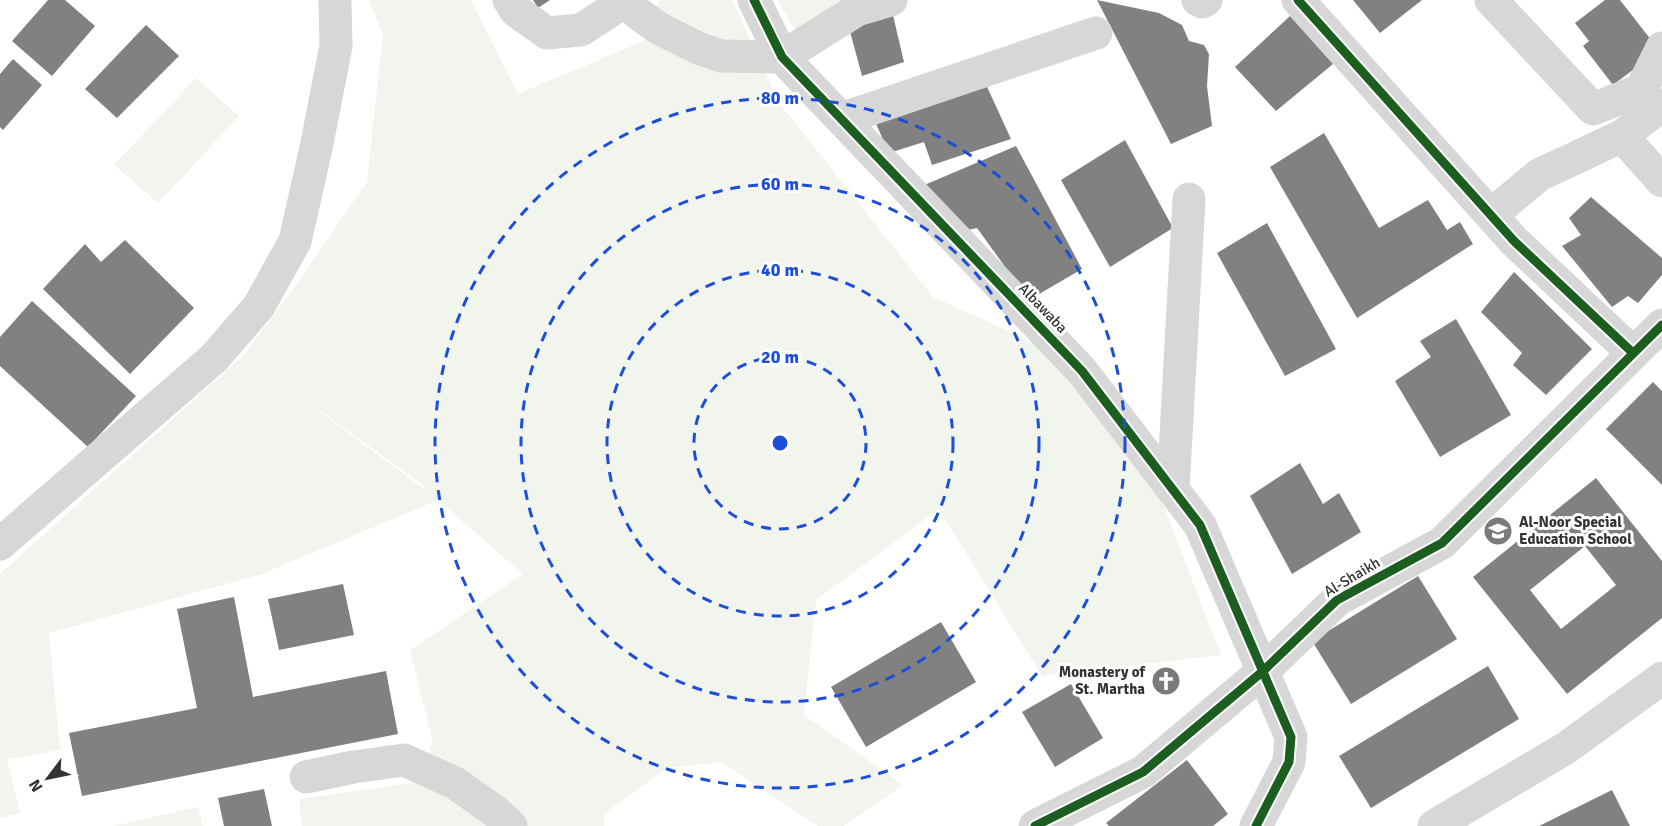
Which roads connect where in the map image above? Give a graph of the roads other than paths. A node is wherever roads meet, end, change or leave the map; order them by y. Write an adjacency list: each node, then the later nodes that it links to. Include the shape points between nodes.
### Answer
1 (335, 0): 22 (street, via 336,46 295,241 258,306 214,358)
2 (509, 0): 9 (street, via 516,11 547,33 581,30)
3 (754, 0): 12 (street, Albawaba)
4 (891, 0): 12 (street, via 857,10)
5 (1198, 0): 6 (street)
6 (1206, 0)
7 (1298, 0): 18 (street)
8 (1491, 0): 11 (street, via 1593,109 1641,90)
9 (626, 2): 12 (street, via 658,28 698,48 721,56)
10 (1096, 33): 14 (street)
11 (1662, 48)
12 (782, 57): 14 (street, Albawaba)
13 (1662, 105): 15 (street)
14 (841, 119): 21 (street, Albawaba, via 1082,371)
15 (1622, 136): 16 (street); 18 (street, via 1539,175)
16 (1662, 181)
17 (1189, 200): 21 (street)
18 (1491, 215): 20 (street)
19 (1662, 325): 20 (street, Al-Shaikh)
20 (1634, 353): 23 (street, Al-Shaikh, via 1442,543 1338,600)
21 (1173, 490): 23 (street, Albawaba, via 1200,525)
22 (0, 543)
23 (1262, 672): 27 (street, Al-Shaikh, via 1143,772); 28 (street, Albawaba, via 1291,737 1289,762)
24 (1662, 678): 29 (street, via 1566,748)
25 (306, 777): 26 (street, via 404,760 455,783)
26 (511, 826)
27 (1035, 826)
28 (1256, 826)
29 (1434, 826)

